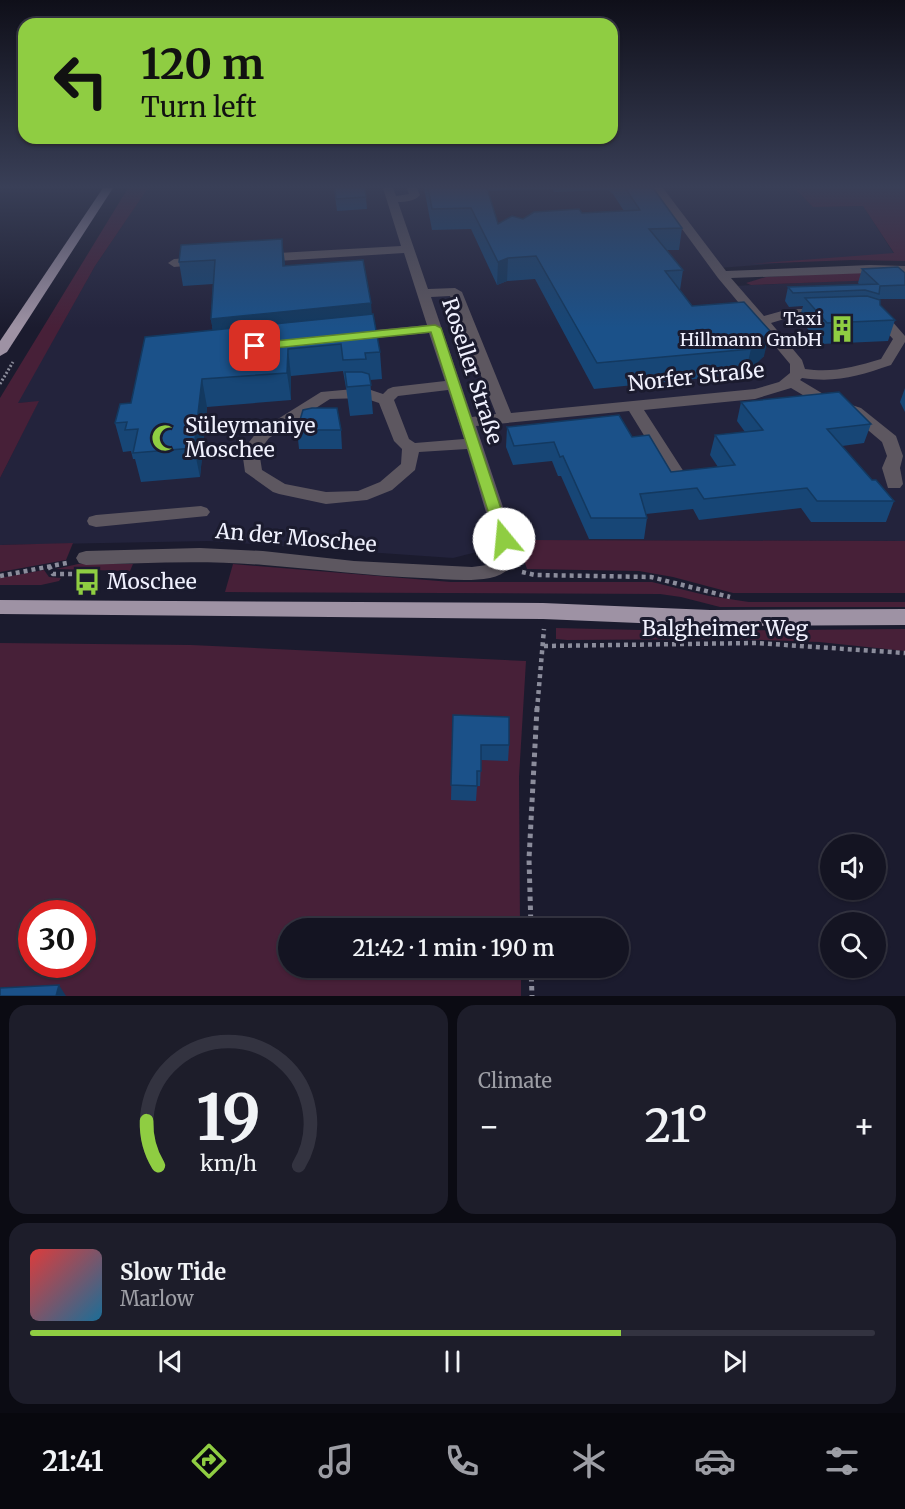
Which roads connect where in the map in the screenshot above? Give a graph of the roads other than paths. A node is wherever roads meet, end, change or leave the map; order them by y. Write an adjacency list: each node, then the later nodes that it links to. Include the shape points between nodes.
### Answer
1 (77, 234): 16 (main road)
2 (404, 234): 4 (street, Roseller Straße)
3 (692, 234): 9 (street, Norfer Straße)
4 (409, 249): 5 (street); 10 (street, Roseller Straße)
5 (244, 259)
6 (221, 260): 7 (street)
7 (174, 263)
8 (905, 270): 9 (street)
9 (722, 275): 13 (street, Norfer Straße)
10 (423, 293): 14 (street, Roseller Straße); 21 (street, via 455,292)
11 (861, 310): 17 (street, via 879,315 900,339 886,362 855,372)
12 (841, 311): 13 (street)
13 (760, 320): 17 (street, Norfer Straße, via 797,363)
14 (435, 328): 15 (street); 18 (street, Roseller Straße)
15 (337, 338)
16 (0, 352)
17 (795, 378): 20 (street, Norfer Straße, via 780,389 755,394); 26 (street, via 824,401 855,411 890,440 895,456 891,468)
18 (454, 386): 19 (street, via 393,392); 22 (street, Roseller Straße)
19 (386, 400): 24 (street, via 402,441); 24 (street, via 365,393 326,395 263,435 250,451 254,472 279,488 326,498 360,496 386,486 409,466)
20 (634, 406): 21 (street, Norfer Straße); 25 (street)
21 (504, 418): 22 (street, Norfer Straße)
22 (467, 422): 23 (street, Roseller Straße)
23 (473, 443): 24 (street); 30 (street, Roseller Straße, via 508,552)
24 (411, 448)
25 (675, 472)
26 (894, 484)
27 (201, 512): 28 (street)
28 (96, 521)
29 (86, 558): 30 (street, An der Moschee, via 200,555 472,574)
30 (501, 566)
31 (0, 607): 32 (main road, via 543,611 710,618)
32 (905, 617)

